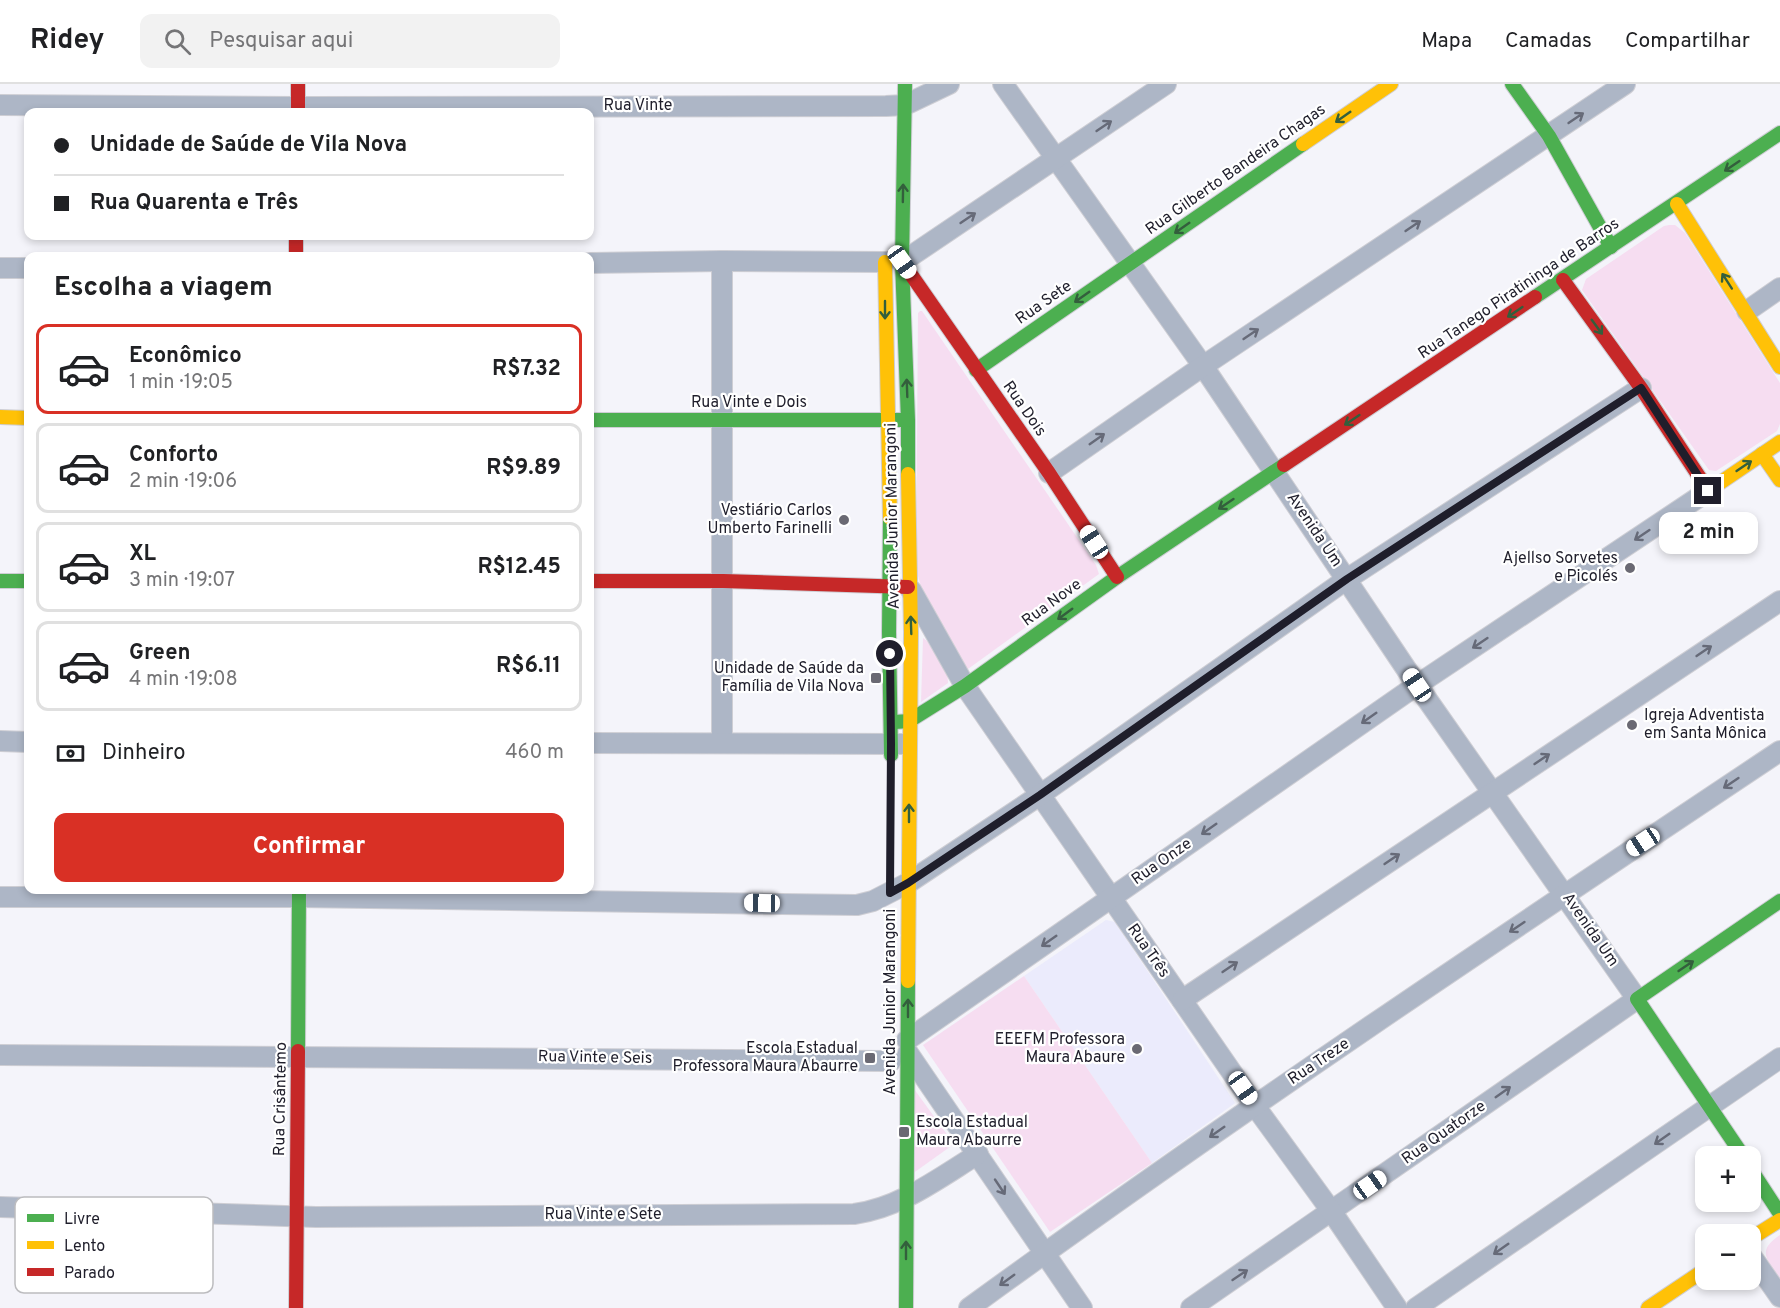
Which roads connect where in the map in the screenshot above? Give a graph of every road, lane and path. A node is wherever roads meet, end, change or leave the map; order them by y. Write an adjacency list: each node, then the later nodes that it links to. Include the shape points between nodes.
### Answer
1 (298, 84): 12 (street)
2 (905, 84): 10 (street, Avenida Junior Marangoni)
3 (949, 84): 10 (street)
4 (1003, 84): 16 (street, Avenida Um)
5 (1166, 84): 16 (street, one-way to 5)
6 (1391, 84): 22 (street, Rua Gilberto Bandeira Chagas, one-way to 22)
7 (1512, 84): 15 (street)
8 (1625, 84): 15 (street, one-way to 8)
9 (0, 105): 11 (street, Rua Vinte)
10 (891, 106): 13 (street, Rua Vinte); 19 (street, Avenida Junior Marangoni, one-way to 10)
11 (179, 108)
12 (298, 108)
13 (594, 108)
14 (1780, 133): 17 (street, Rua Tanego Piratininga de Barros, one-way to 17)
15 (1549, 136): 18 (street); 28 (street, one-way to 15)
16 (1056, 158): 19 (street, one-way to 16); 22 (street, Avenida Um)
17 (1677, 204): 18 (street, Rua Tanego Piratininga de Barros); 27 (street, one-way to 17)
18 (1611, 247): 25 (street, Rua Tanego Piratininga de Barros)
19 (891, 259): 20 (street); 30 (street, Rua Dois); 36 (street, Avenida Junior Marangoni, one-way to 36); 37 (street, Avenida Junior Marangoni, one-way to 19)
20 (722, 261): 21 (street); 35 (street)
21 (594, 263)
22 (1130, 264): 28 (street, Avenida Um); 30 (street, Rua Sete, one-way to 30)
23 (0, 268): 24 (street)
24 (24, 268)
25 (1563, 280): 31 (street, one-way to 31); 40 (street, Rua Tanego Piratininga de Barros, one-way to 40)
26 (1780, 288): 27 (street)
27 (1747, 311): 29 (street)
28 (1203, 366): 40 (street, Avenida Um); 41 (street, one-way to 28)
29 (1780, 367)
30 (976, 370): 41 (street, Rua Dois)
31 (1641, 388): 43 (street); 45 (street)
32 (0, 417): 33 (street)
33 (24, 418)
34 (594, 420): 35 (street, Rua Vinte e Dois)
35 (722, 420): 36 (street, Rua Vinte e Dois); 49 (street)
36 (889, 420): 37 (street, Rua Vinte e Dois); 50 (street, Avenida Junior Marangoni)
37 (908, 420): 50 (street, Avenida Junior Marangoni)
38 (1780, 442): 39 (street)
39 (1762, 454): 42 (street); 43 (street, one-way to 39)
40 (1275, 471): 44 (street, Rua Nove, one-way to 44); 45 (street, Avenida Um)
41 (1049, 473): 44 (street, Rua Dois)
42 (1780, 480)
43 (1708, 491): 52 (street, Rua Onze, one-way to 52)
44 (1117, 577): 53 (street, Rua Nove, one-way to 53)
45 (1347, 579): 52 (street, Avenida Um); 64 (street)
46 (0, 581): 47 (street)
47 (24, 581)
48 (594, 581): 49 (street)
49 (723, 581): 50 (street); 58 (street)
50 (900, 586): 53 (street, Rua Três); 54 (street, Avenida Junior Marangoni, one-way to 50, via 911,632); 55 (street, Avenida Junior Marangoni)
51 (1780, 601): 63 (street, one-way to 51)
52 (1417, 685): 63 (street, Avenida Um); 71 (street, Rua Onze, one-way to 71)
53 (965, 686): 54 (street, Rua Nove); 64 (street, Rua Três)
54 (909, 721): 55 (street); 60 (street, Avenida Junior Marangoni)
55 (891, 722): 60 (street, Avenida Junior Marangoni)
56 (0, 741): 57 (street)
57 (24, 742)
58 (722, 742): 59 (street); 60 (street)
59 (594, 743)
60 (900, 744): 62 (street, Avenida Junior Marangoni); 65 (street, Avenida Junior Marangoni, one-way to 60)
61 (1780, 751): 69 (street, Rua Treze, one-way to 69)
62 (891, 767)
63 (1493, 792): 69 (street, Avenida Um); 74 (street, one-way to 63)
64 (1040, 795): 65 (street); 71 (street, Rua Três)
65 (894, 891): 68 (street, via 857,905); 76 (street, Avenida Junior Marangoni, one-way to 65)
66 (224, 894): 70 (street)
67 (299, 894): 77 (street, Rua Crisântemo)
68 (346, 894)
69 (1565, 894): 73 (street, Avenida Um); 80 (street, Rua Treze, one-way to 80)
70 (0, 897)
71 (1111, 897): 74 (street, Rua Três); 76 (street, Rua Onze, one-way to 76)
72 (1780, 901): 73 (street, one-way to 72)
73 (1637, 999): 79 (street, Avenida Um); 87 (street, Rua Quatorze, one-way to 73)
74 (1182, 1000): 80 (street, Rua Três)
75 (0, 1055): 77 (street, Rua Vinte e Seis)
76 (898, 1055): 77 (street, Rua Vinte e Seis); 82 (street); 84 (street, Avenida Junior Marangoni)
77 (298, 1056): 90 (street, Rua Crisântemo)
78 (1780, 1058): 79 (street)
79 (1710, 1105): 81 (street, Avenida Um); 103 (street, one-way to 103)
80 (1255, 1106): 87 (street, Rua Três); 93 (street, Rua Treze, one-way to 93)
81 (1737, 1146)
82 (978, 1154): 84 (street, Rua Vinte e Sete); 93 (street, one-way to 93)
83 (1761, 1185): 89 (street)
84 (894, 1204): 90 (street, Rua Vinte e Sete, via 854,1214); 98 (street, Avenida Junior Marangoni, one-way to 84)
85 (0, 1207): 86 (street, Rua Vinte e Sete)
86 (15, 1208)
87 (1332, 1212): 101 (street, Rua Quatorze, one-way to 87); 102 (street, Rua Três)
88 (213, 1214): 90 (street, Rua Vinte e Sete)
89 (1780, 1214)
90 (297, 1217): 97 (street, Rua Crisântemo)
91 (1780, 1220): 92 (street)
92 (1761, 1232)
93 (1045, 1253): 99 (street, Rua Treze, one-way to 99); 100 (street)
94 (1761, 1270): 96 (street)
95 (1695, 1276): 104 (street)
96 (1780, 1298)
97 (296, 1308)
98 (906, 1308)
99 (969, 1308)
100 (1082, 1308)
101 (1191, 1308)
102 (1397, 1308)
103 (1416, 1308)
104 (1648, 1308)

